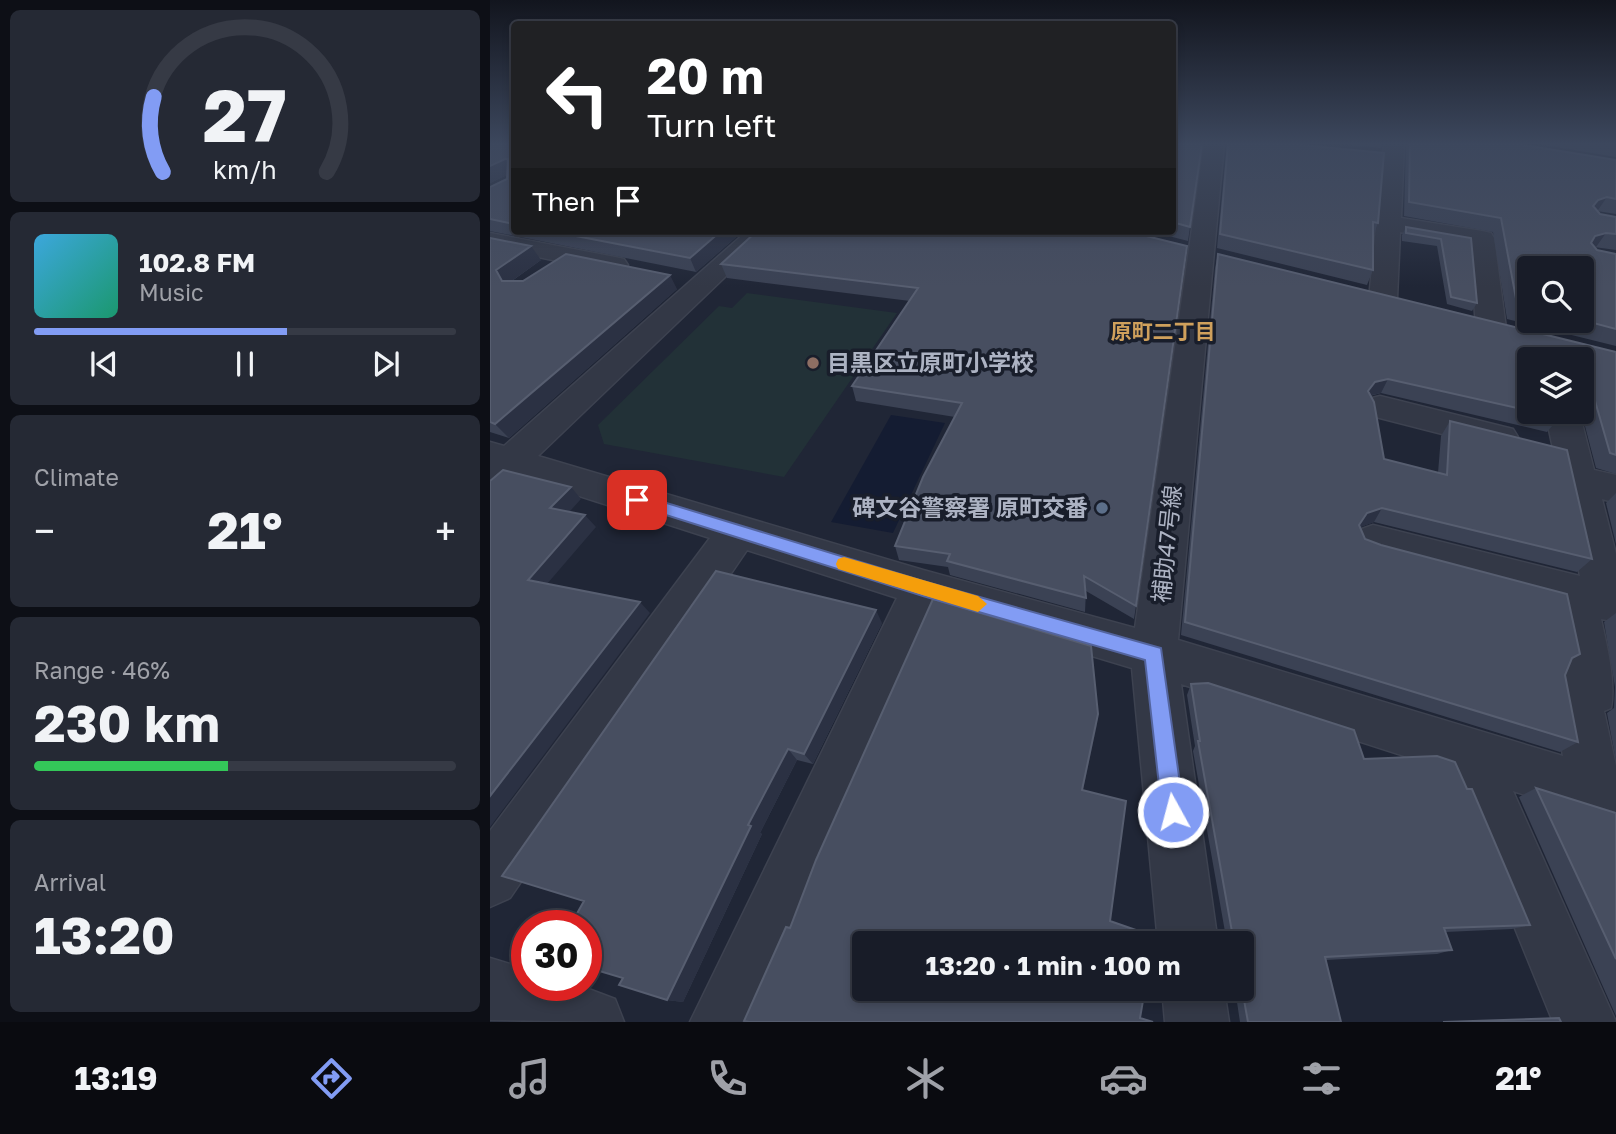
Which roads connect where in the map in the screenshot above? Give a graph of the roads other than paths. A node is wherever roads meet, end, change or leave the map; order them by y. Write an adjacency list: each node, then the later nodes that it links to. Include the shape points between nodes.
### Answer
1 (1207, 192): 20 (street, 補助47号線)
2 (1390, 192): 3 (street)
3 (1390, 223): 9 (street); 10 (street, via 1482,238 1479,324)
4 (755, 235): 13 (street, via 690,281)
5 (490, 240): 6 (street)
6 (570, 256): 7 (street); 8 (street)
7 (637, 270)
8 (541, 275)
9 (1382, 299)
10 (1518, 334)
11 (1380, 407): 14 (street)
12 (1565, 424): 14 (street)
13 (497, 465): 16 (street)
14 (1575, 467): 15 (street); 19 (street, via 1608,602)
15 (1616, 489)
16 (738, 531): 18 (street); 23 (street)
17 (1373, 541): 19 (street)
18 (923, 588): 20 (street); 28 (street)
19 (1573, 592): 22 (street, via 1594,692 1575,687)
20 (1154, 654): 21 (street); 24 (street, 補助47号線)
21 (1469, 753): 22 (street); 30 (street)
22 (1605, 794)
23 (490, 878)
24 (1187, 931)
25 (490, 989): 27 (street)
26 (1195, 1001): 29 (street)
27 (592, 1022)
28 (722, 1022)
29 (1197, 1022)
30 (1585, 1022)

